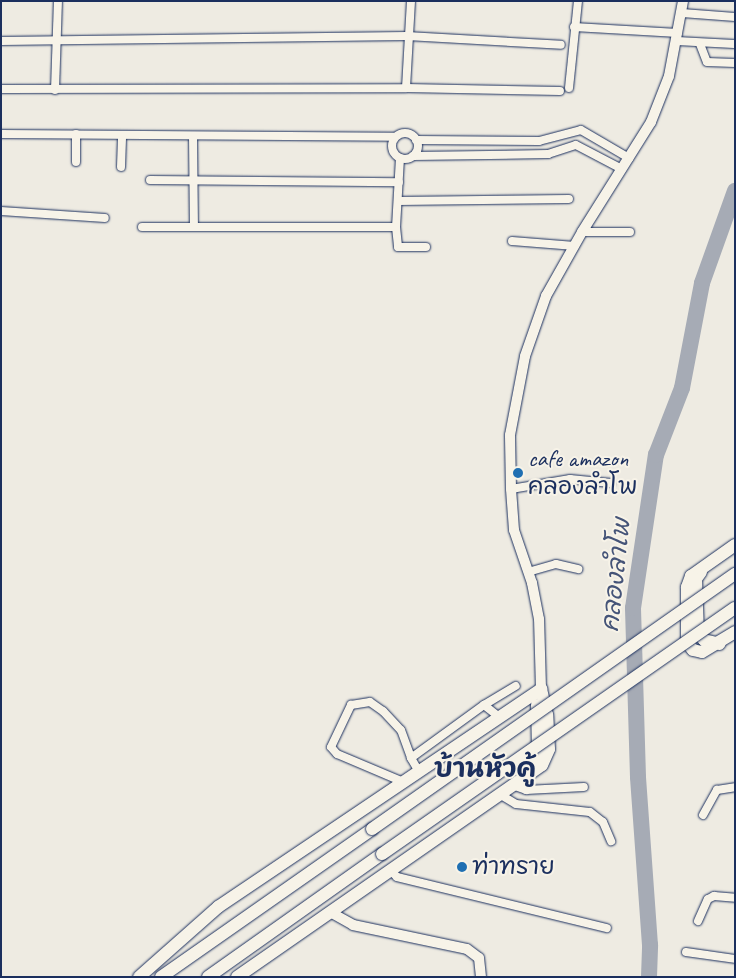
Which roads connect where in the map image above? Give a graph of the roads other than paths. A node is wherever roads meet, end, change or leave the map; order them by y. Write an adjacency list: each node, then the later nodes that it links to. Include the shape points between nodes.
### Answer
1 (58, 1): 11 (street)
2 (411, 1): 8 (street)
3 (578, 1): 7 (street)
4 (683, 1): 5 (street)
5 (682, 13): 6 (street); 9 (street)
6 (735, 17)
7 (574, 27): 9 (street); 17 (street)
8 (407, 36): 11 (street); 14 (street); 16 (street)
9 (678, 37): 12 (street); 29 (street, via 669,76 651,122)
10 (1, 41): 11 (street)
11 (58, 42): 19 (street)
12 (700, 44): 13 (street); 15 (street, via 707,62)
13 (734, 44)
14 (561, 45)
15 (735, 63)
16 (406, 88): 19 (street); 20 (street)
17 (569, 88)
18 (1, 89): 19 (street)
19 (55, 90)
20 (560, 91)
21 (1, 134): 22 (street)
22 (76, 134): 23 (street); 30 (street)
23 (122, 135): 24 (street); 31 (street)
24 (193, 136): 25 (street); 34 (street)
25 (396, 138): 26 (street, via 407,134); 28 (street, via 392,149)
26 (416, 140): 27 (street, via 418,149); 29 (street, via 539,140 581,130)
27 (413, 156): 28 (street); 32 (street, via 548,154 576,145)
28 (400, 158): 35 (street)
29 (629, 158): 32 (street)
30 (76, 162)
31 (121, 167)
32 (622, 169): 43 (street)
33 (150, 180): 34 (street)
34 (194, 180): 35 (street); 41 (street)
35 (399, 182): 37 (street)
36 (568, 199): 37 (street)
37 (398, 200): 42 (street)
38 (1, 211): 39 (street)
39 (105, 218)
40 (142, 227): 41 (street)
41 (194, 227): 42 (street)
42 (396, 227): 47 (street, via 398,247)
43 (582, 232): 44 (street); 46 (street)
44 (630, 232)
45 (512, 241): 46 (street)
46 (575, 246): 49 (street, via 546,296 530,339 510,436)
47 (426, 247)
48 (611, 483): 49 (street, via 570,479)
49 (511, 489): 52 (street, via 514,530)
50 (735, 545): 55 (main road, via 705,566 696,579 698,633 704,640 720,644)
51 (578, 569): 52 (street, via 556,564)
52 (528, 572): 57 (street, via 539,619)
53 (735, 574): 73 (main road, bridge)
54 (735, 608): 76 (main road, bridge)
55 (735, 632)
56 (516, 686): 58 (street)
57 (541, 689): 59 (main road); 63 (main road, via 536,712 538,750)
58 (484, 705): 59 (street); 60 (street)
59 (498, 716): 61 (main road)
60 (411, 758): 61 (street); 62 (street, via 401,730 383,711 370,702 351,706 331,748)
61 (418, 770): 62 (main road)
62 (401, 781): 70 (main road)
63 (519, 782): 65 (street, via 526,790); 66 (main road)
64 (735, 786): 67 (street, via 717,790)
65 (584, 787)
66 (501, 795): 68 (street, via 516,804 590,812 603,822); 69 (main road)
67 (702, 815)
68 (611, 841)
69 (391, 871): 72 (main road); 75 (street, via 397,877)
70 (233, 897): 73 (main road, via 233,909); 80 (main road)
71 (735, 898): 74 (street, via 714,896 708,899)
72 (330, 912): 79 (main road); 84 (street, via 353,925 467,949 479,958)
73 (250, 913): 81 (main road)
74 (698, 921)
75 (607, 928)
76 (247, 949): 79 (main road, via 248,959); 82 (main road)
77 (686, 952): 78 (street)
78 (735, 959)
79 (258, 962): 83 (main road)
80 (139, 977)
81 (161, 977)
82 (208, 977)
83 (237, 977)
84 (481, 977)

